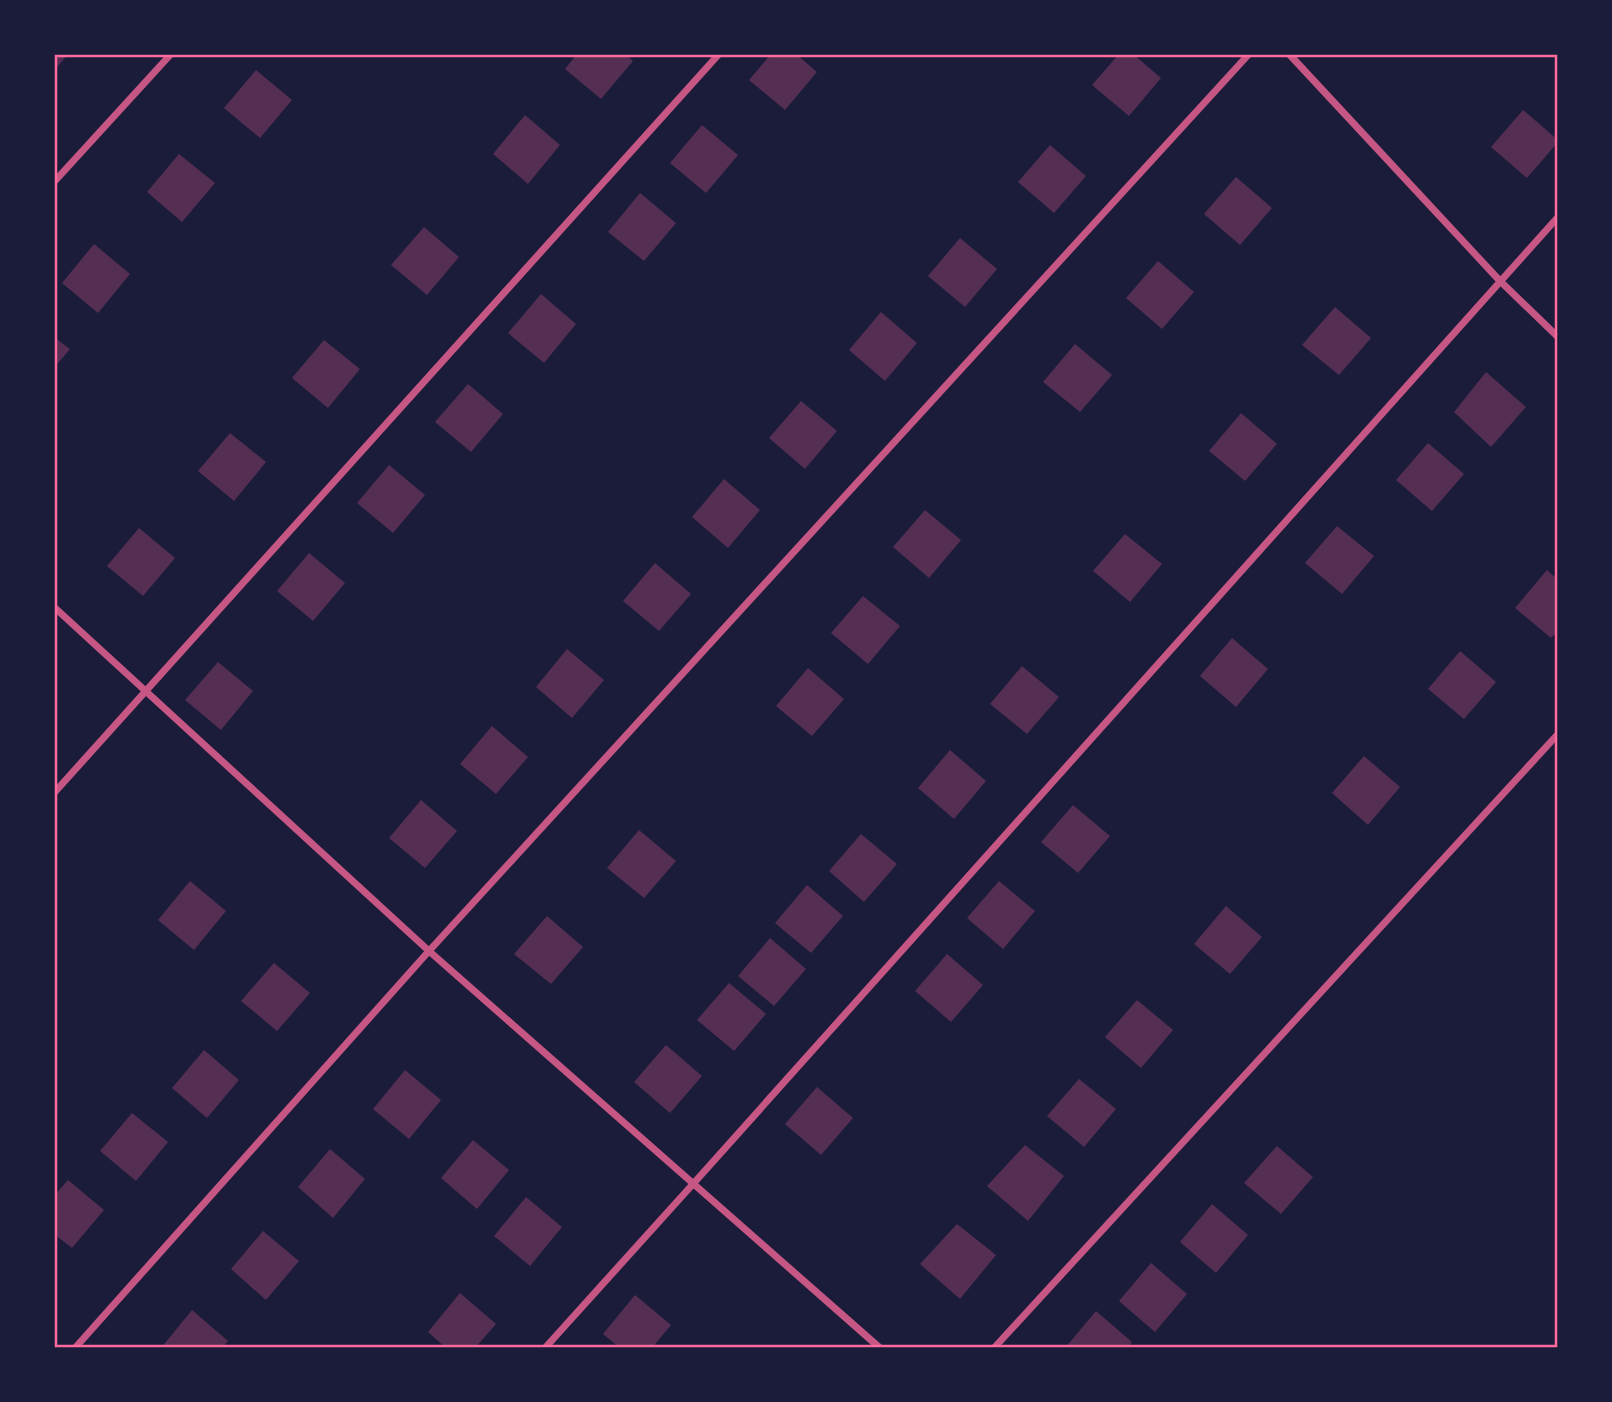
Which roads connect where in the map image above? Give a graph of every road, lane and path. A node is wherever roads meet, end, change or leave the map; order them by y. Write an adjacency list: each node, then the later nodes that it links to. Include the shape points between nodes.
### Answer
1 (170, 54): 5 (street)
2 (719, 54): 10 (street)
3 (1249, 54): 13 (street)
4 (1289, 54): 7 (street)
5 (54, 182)
6 (1558, 217): 7 (street)
7 (1500, 281): 8 (street); 14 (street)
8 (1558, 337)
9 (54, 607): 10 (street)
10 (146, 692): 12 (street); 13 (street)
11 (1558, 734): 18 (street)
12 (54, 793)
13 (429, 951): 14 (street); 15 (street)
14 (693, 1184): 16 (street); 17 (street)
15 (75, 1348)
16 (545, 1348)
17 (880, 1348)
18 (994, 1348)

